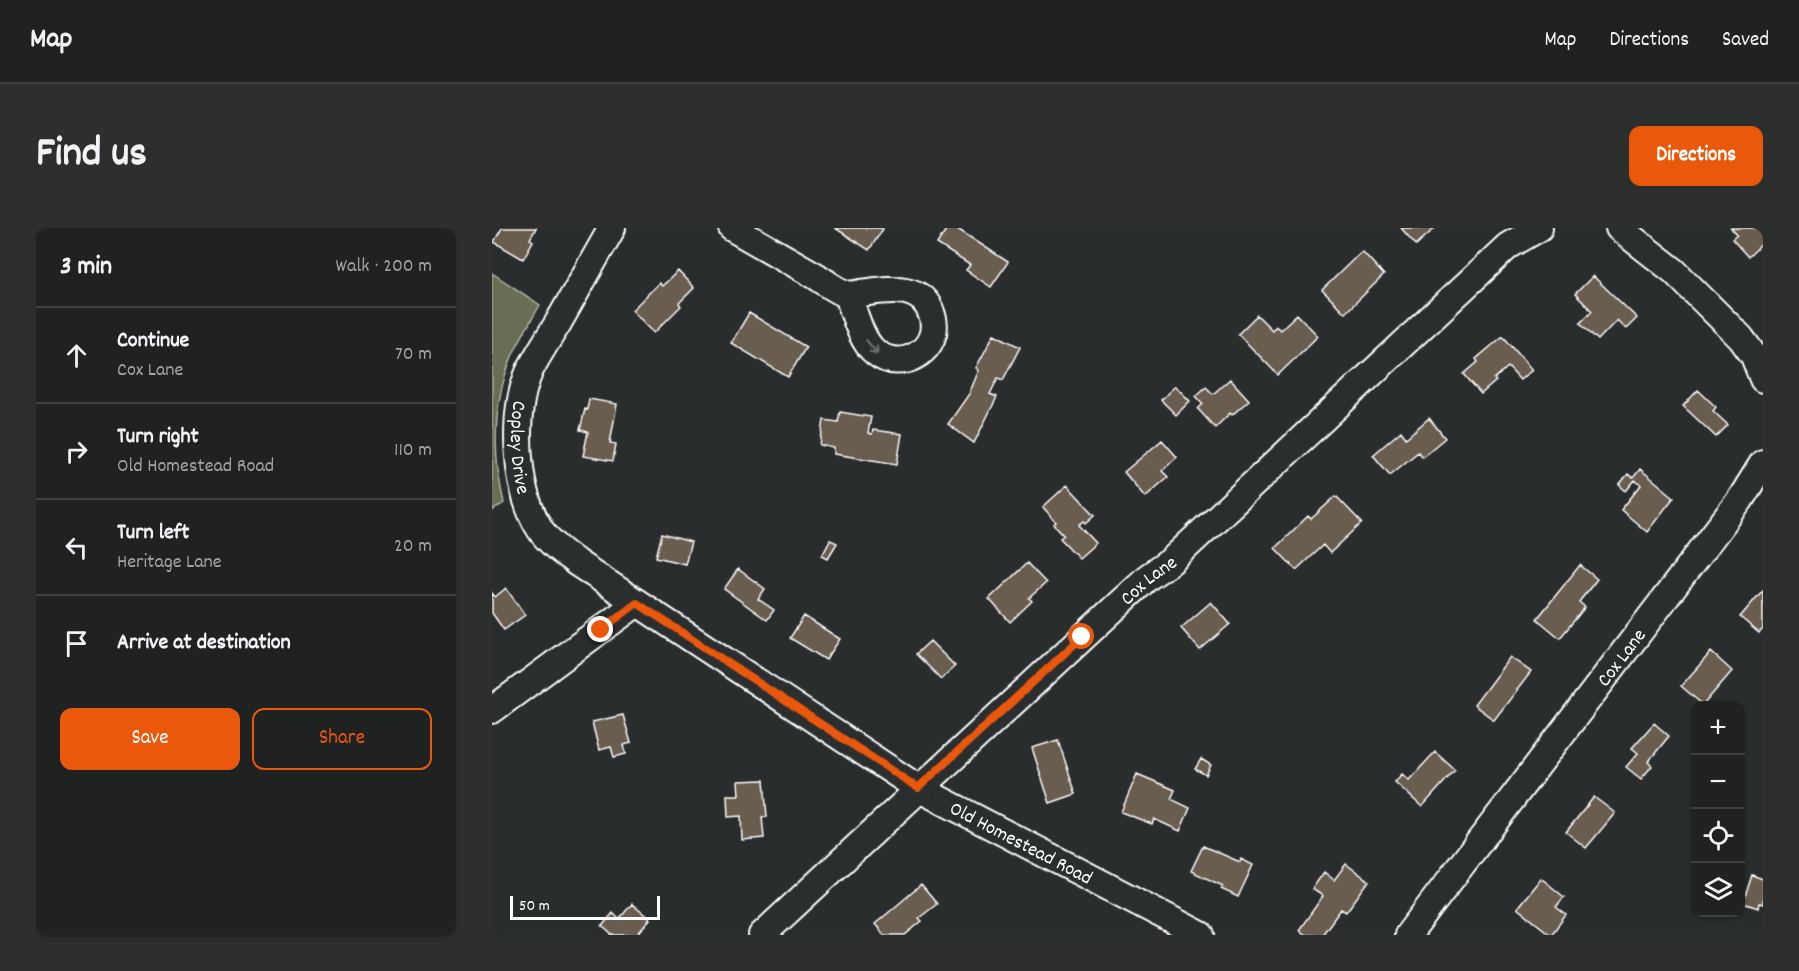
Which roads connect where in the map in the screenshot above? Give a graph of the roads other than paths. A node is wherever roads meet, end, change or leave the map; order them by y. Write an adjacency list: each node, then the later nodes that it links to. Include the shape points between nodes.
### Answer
1 (612, 228): 8 (street, Copley Drive, via 530,371 521,397 519,458 530,509 541,530 557,548)
2 (732, 228): 5 (street)
3 (1539, 228): 10 (street, Cox Lane, via 1508,246 1171,561 1148,577)
4 (1619, 228): 6 (street, via 1674,272 1741,338)
5 (848, 295)
6 (1763, 379)
7 (1763, 463): 13 (street, Cox Lane, via 1733,509)
8 (637, 603): 9 (street); 10 (street, Old Homestead Road)
9 (492, 710)
10 (918, 788): 11 (street, Cox Lane); 12 (street, Old Homestead Road)
11 (762, 935)
12 (1201, 935)
13 (1408, 935)

